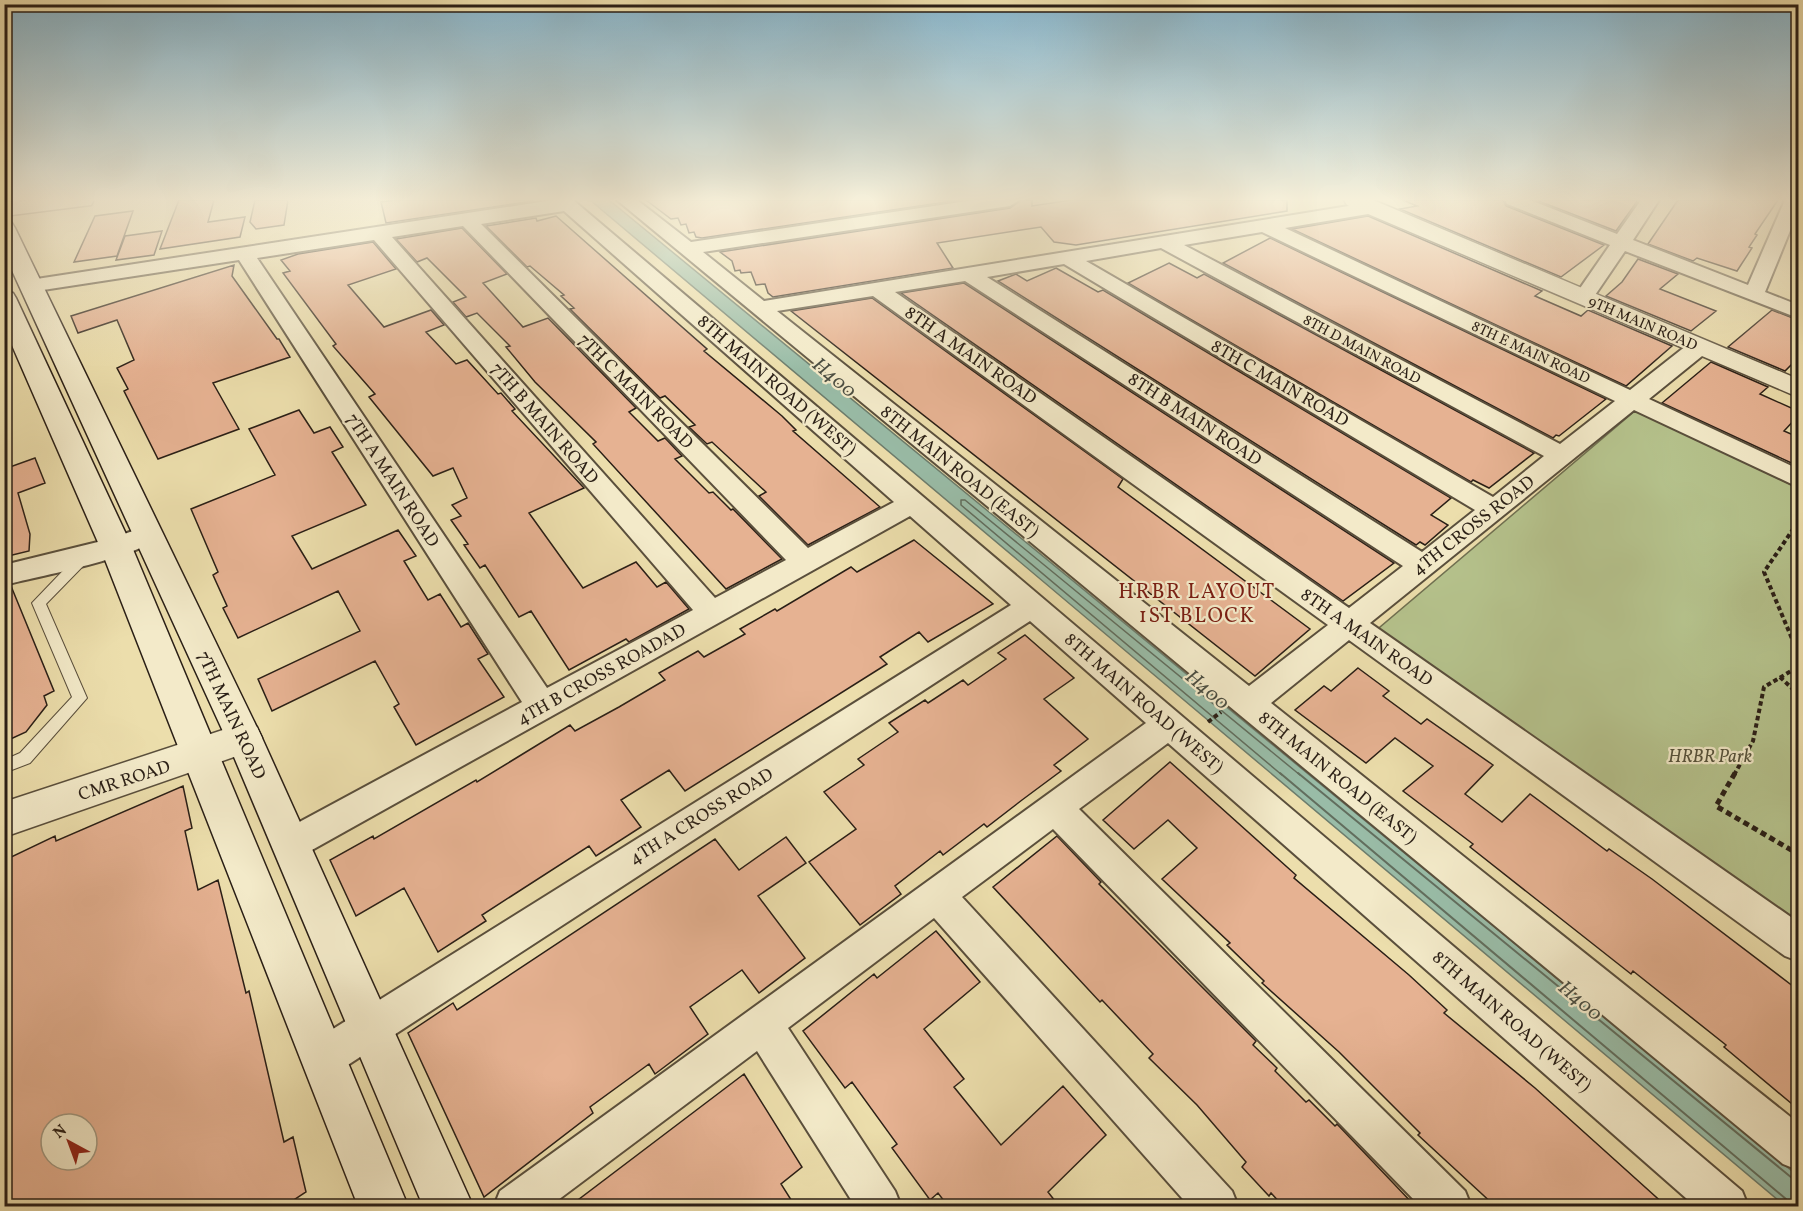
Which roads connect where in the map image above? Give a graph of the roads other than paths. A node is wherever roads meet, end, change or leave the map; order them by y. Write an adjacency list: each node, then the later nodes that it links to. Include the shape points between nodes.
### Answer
1 (10, 257): 18 (main road, 7TH MAIN ROAD)
2 (224, 257): 18 (street)
3 (246, 257): 39 (street, 7TH A MAIN ROAD)
4 (399, 257): 36 (street, 7TH B MAIN ROAD)
5 (503, 257): 32 (street, 7TH C MAIN ROAD)
6 (628, 257): 28 (street, 8TH MAIN ROAD (WEST))
7 (695, 257): 21 (street, 8TH MAIN ROAD (EAST))
8 (1077, 257): 15 (street)
9 (1189, 257): 26 (street, 8TH D MAIN ROAD)
10 (1329, 257): 25 (street, 8TH E MAIN ROAD)
11 (1488, 257): 20 (main road, 9TH MAIN ROAD)
12 (1611, 257): 20 (street)
13 (1661, 257): 19 (street)
14 (1770, 257): 19 (street)
15 (1067, 258): 16 (street); 29 (street, 8TH C MAIN ROAD)
16 (969, 274): 17 (street); 33 (street, 8TH B MAIN ROAD)
17 (877, 289): 21 (street); 37 (street, 8TH A MAIN ROAD)
18 (17, 292): 30 (main road, 7TH MAIN ROAD)
19 (1754, 294): 22 (street)
20 (1584, 297): 23 (main road, 9TH MAIN ROAD)
21 (759, 308): 38 (street, 8TH MAIN ROAD (EAST))
22 (1798, 312)
23 (1699, 347): 24 (main road, 9TH MAIN ROAD); 25 (street, 4TH CROSS ROAD)
24 (1798, 389)
25 (1631, 400): 26 (street, 4TH CROSS ROAD); 27 (street, 8TH E MAIN ROAD)
26 (1561, 455): 29 (street, 4TH CROSS ROAD)
27 (1798, 479)
28 (912, 503): 32 (street, 4TH B CROSS ROADAD); 35 (street, 8TH MAIN ROAD (WEST))
29 (1494, 509): 33 (street, 4TH CROSS ROAD)
30 (131, 541): 31 (street); 41 (main road, 7TH MAIN ROAD); 42 (main road, 7TH MAIN ROAD)
31 (86, 554): 34 (street); 43 (lane, via 39,603 80,698 26,758)
32 (805, 562): 36 (street, 4TH B CROSS ROADAD)
33 (1422, 565): 37 (street, 4TH CROSS ROAD)
34 (4, 575)
35 (1031, 606): 40 (street, 8TH MAIN ROAD (WEST)); 50 (street, 4TH A CROSS ROAD)
36 (712, 613): 39 (street, 4TH B CROSS ROADAD)
37 (1348, 623): 38 (street, 4TH CROSS ROAD); 48 (street, 8TH A MAIN ROAD)
38 (1248, 704): 52 (street, 8TH MAIN ROAD (EAST))
39 (542, 706): 46 (street, 4TH B CROSS ROADAD)
40 (1169, 724): 44 (street); 59 (street, 8TH MAIN ROAD (WEST))
41 (244, 738): 42 (main road, CMR ROAD); 46 (main road, 7TH MAIN ROAD)
42 (200, 755): 45 (main road, CMR ROAD); 51 (main road, 7TH MAIN ROAD)
43 (4, 767)
44 (1055, 808): 47 (street); 58 (street)
45 (4, 820)
46 (291, 844): 50 (main road, 7TH MAIN ROAD)
47 (937, 895): 49 (street); 57 (street)
48 (1798, 943)
49 (762, 1024): 55 (street); 56 (street)
50 (371, 1026): 51 (street, 4TH A CROSS ROAD); 54 (main road, 7TH MAIN ROAD)
51 (323, 1058): 53 (main road, 7TH MAIN ROAD)
52 (1798, 1149)
53 (383, 1206)
54 (448, 1206)
55 (515, 1206)
56 (880, 1206)
57 (1217, 1206)
58 (1450, 1206)
59 (1727, 1206)

